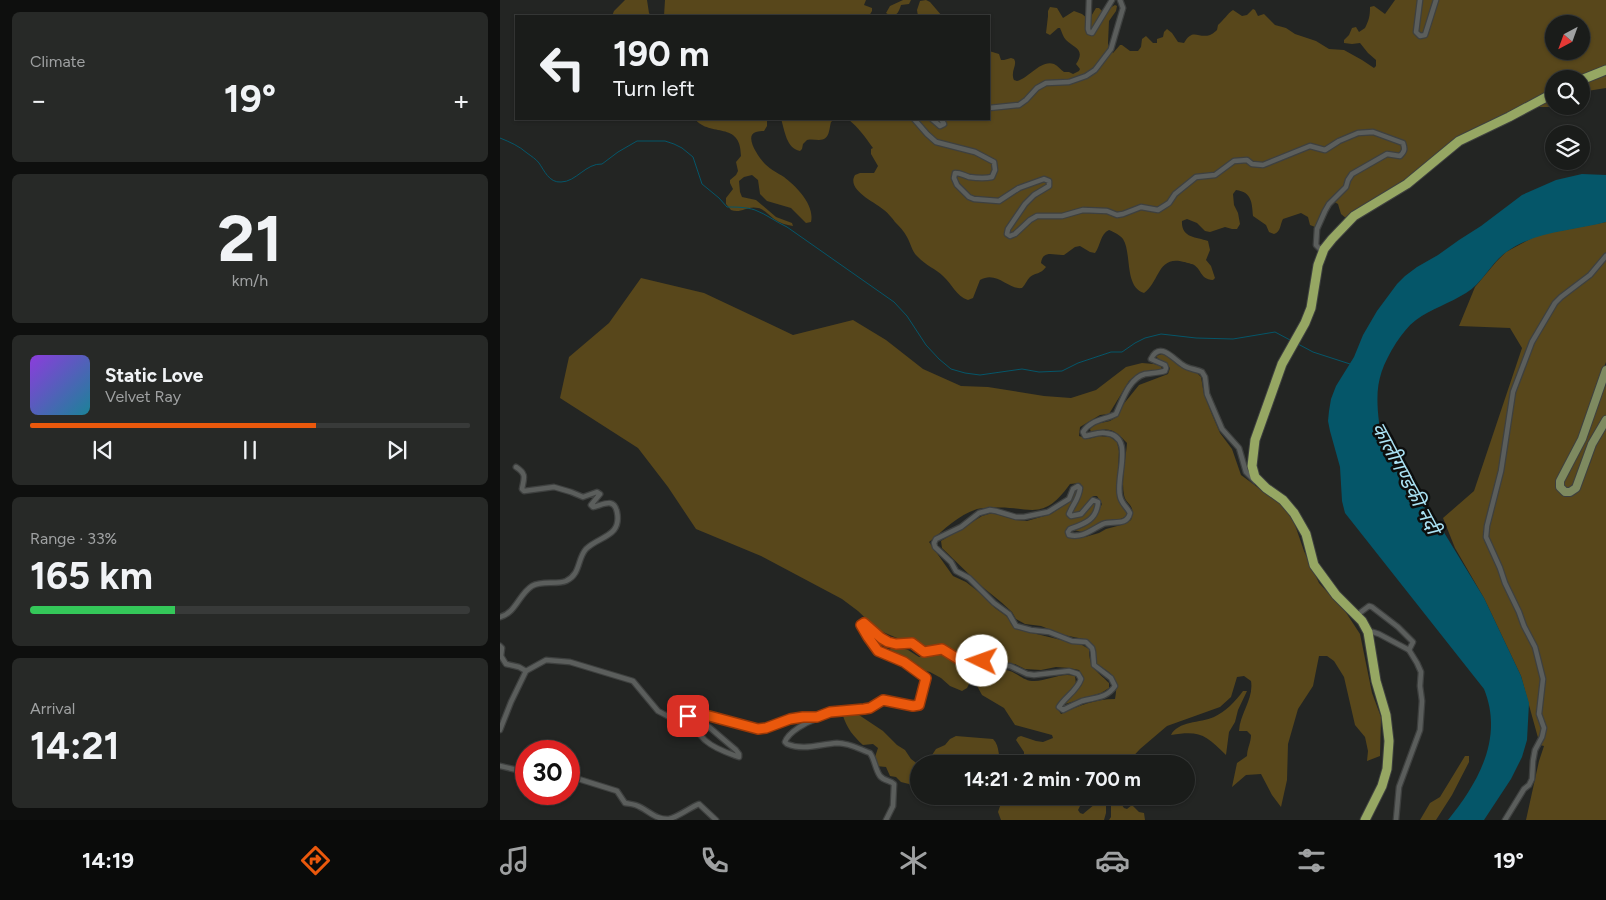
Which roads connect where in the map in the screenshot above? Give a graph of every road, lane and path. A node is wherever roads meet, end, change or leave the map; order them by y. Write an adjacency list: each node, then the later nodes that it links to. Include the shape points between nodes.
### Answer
1 (1089, 0): 2 (street, via 1089,32)
2 (1112, 0)
3 (1120, 0): 9 (street, via 1123,8 1111,49 1095,70 1069,82 1046,83 1019,105)
4 (1420, 0): 5 (street, via 1416,32 1420,36 1425,34)
5 (1436, 0)
6 (1606, 70): 7 (highway)
7 (1590, 76)
8 (1545, 98): 13 (highway, via 1459,141 1406,184 1354,216)
9 (990, 108)
10 (915, 120): 13 (street, via 936,142 975,152 994,162 992,176 978,178 955,173 957,185 969,197 999,201 1025,185 1044,179 1049,181 1049,186 1024,204 1006,234 1010,236 1037,216 1062,216 1083,210 1107,211 1117,215 1141,207 1158,210 1196,177 1215,175 1234,160 1262,165 1310,146 1325,150 1358,133 1373,132 1403,143 1404,153 1400,156 1387,154 1352,174 1346,187 1329,204 1315,238 1316,245)
11 (933, 120): 12 (street, via 940,126 944,124)
12 (942, 120)
13 (1324, 248): 18 (highway, via 1311,308 1286,355 1253,450 1255,477)
14 (1606, 256): 34 (street, via 1590,275 1555,303 1530,349 1513,392 1501,471 1487,526 1486,537 1535,647 1543,679 1539,714 1544,728 1532,761 1532,779)
15 (1606, 370): 16 (main road, via 1582,439 1560,481 1560,488 1565,492 1576,488 1592,444)
16 (1606, 420)
17 (516, 468): 20 (street, via 525,477 524,491 554,487 583,497 597,492 600,494 591,505 612,503 618,521 610,534 585,550 576,574 566,581 533,585 513,609)
18 (1262, 482): 19 (highway, via 1294,513 1306,534 1314,565); 25 (street, via 1252,480 1248,475 1239,448 1222,429 1207,394 1202,372 1183,366 1166,352 1157,352 1151,359 1165,365 1165,371 1139,377 1128,389 1116,414 1094,422 1083,432 1085,436 1101,433 1119,439 1122,446 1120,498 1130,513 1126,520 1103,524 1090,533 1069,534 1070,529 1090,520 1098,505 1092,500 1081,514 1071,516 1070,511 1080,493 1078,486 1069,499 1048,512 1024,517 996,511 979,513 934,543 956,571 969,578 1009,614 1016,626 1089,644 1094,665 1111,678 1115,686 1113,690 1100,698 1063,710 1060,704 1080,682 1078,674 1062,671 1034,676 1010,666 994,666 978,660 963,662 942,649 924,652 912,643 888,642 864,623 861,625 863,630 878,651 904,662 926,678 920,703 913,706 883,700 870,708 830,712)
19 (1357, 615): 21 (highway); 23 (street, via 1372,607 1408,636 1412,642)
20 (500, 617)
21 (1368, 632): 23 (street); 32 (highway, via 1389,741 1384,781)
22 (500, 646): 24 (street, via 506,664)
23 (1409, 650): 33 (street, via 1421,672 1422,717 1418,738 1398,792)
24 (526, 671): 25 (street, via 552,660 628,679 658,711 675,720 677,732 695,730 715,747 739,758 736,750 709,727 689,720 689,714 698,713 758,729 790,719); 26 (street)
25 (817, 717): 31 (street, via 787,737 787,744 801,748 851,744 869,753 880,776 894,784 892,806)
26 (500, 730)
27 (500, 766): 28 (street)
28 (515, 769)
29 (580, 779): 30 (street, via 617,791 625,803 640,806 660,819 674,817 699,804)
30 (716, 820)
31 (886, 820)
32 (1365, 820)
33 (1396, 820)
34 (1505, 820)

